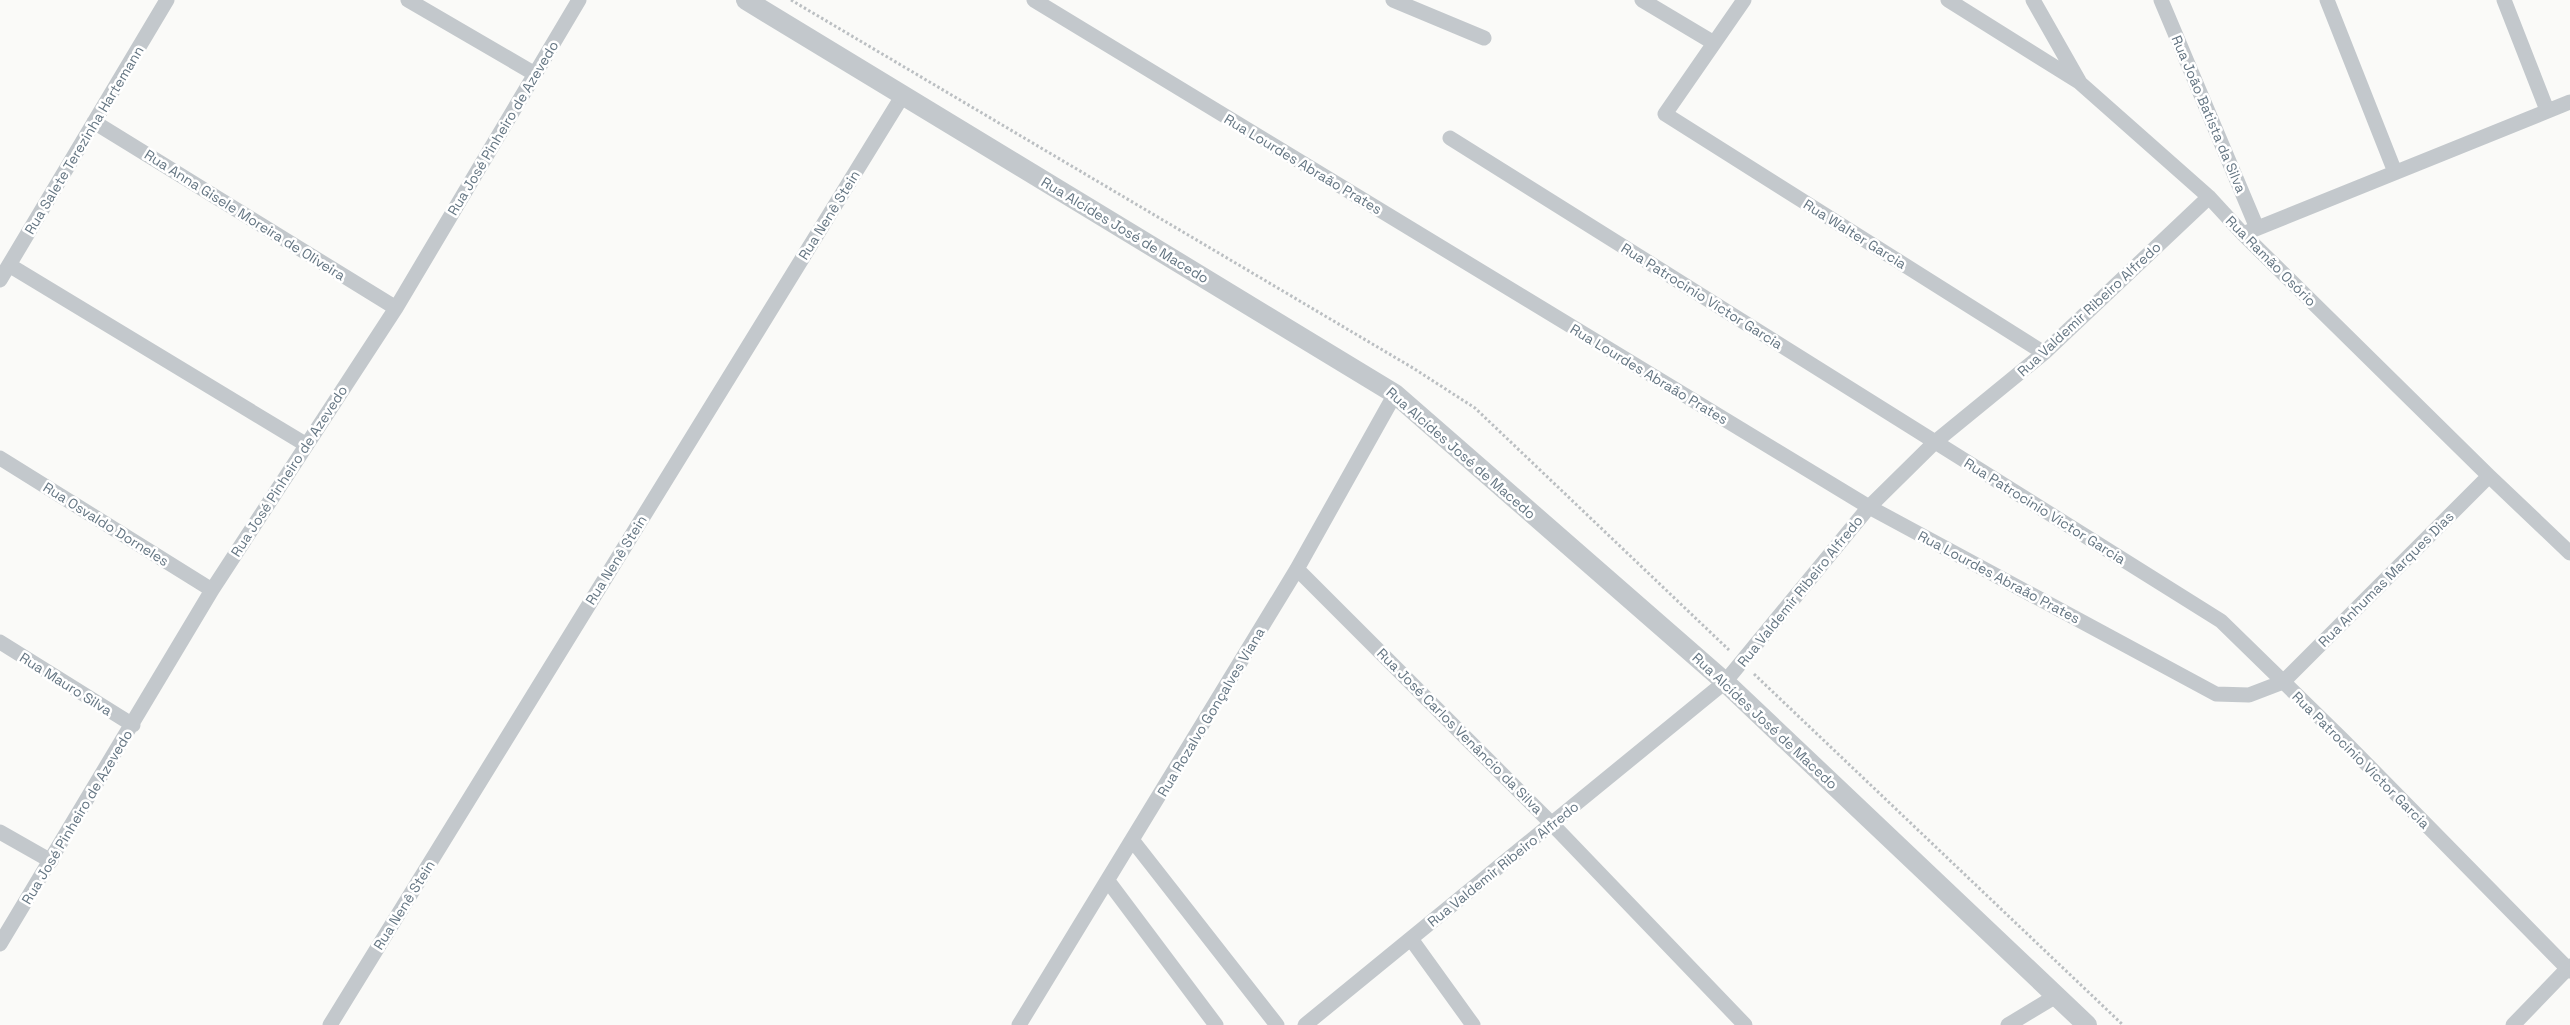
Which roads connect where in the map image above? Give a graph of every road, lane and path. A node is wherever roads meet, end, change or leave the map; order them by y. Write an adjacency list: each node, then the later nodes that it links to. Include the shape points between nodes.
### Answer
1 (167, 0): 21 (street, Rua Salete Terezinha Hartemann)
2 (408, 0): 16 (street)
3 (579, 0): 16 (street, Rua José Pinheiro de Azevedo)
4 (746, 0): 18 (street, Rua Alcídes José de Macedo)
5 (1034, 0): 35 (street, Rua Lourdes Abraão Prates)
6 (1393, 0): 14 (street)
7 (1642, 0): 15 (street)
8 (1744, 0): 15 (street)
9 (1948, 0): 17 (street, Rua Ramão Osório)
10 (2033, 0): 17 (street)
11 (2161, 0): 25 (street, Rua João Batista da Silva)
12 (2327, 0): 23 (street)
13 (2504, 0): 20 (street)
14 (1484, 38)
15 (1714, 43): 29 (street, Rua Walter Garcia, via 1665,114)
16 (535, 74): 28 (street, Rua José Pinheiro de Azevedo)
17 (2079, 82): 24 (street, Rua Ramão Osório)
18 (903, 95): 30 (street, Rua Alcídes José de Macedo); 52 (street, Rua Nenê Stein)
19 (2570, 102): 20 (street)
20 (2547, 110): 23 (street)
21 (94, 122): 26 (street, Rua Salete Terezinha Hartemann); 28 (street, Rua Anna Gisele Moreira de Oliveira)
22 (1450, 138): 31 (street, Rua Patrocinio Victor Garcia)
23 (2395, 172): 25 (street)
24 (2209, 197): 25 (street, Rua Ramão Osório); 29 (street, Rua Valdemir Ribeiro Alfredo)
25 (2250, 231): 34 (street, Rua Ramão Osório)
26 (9, 265): 27 (street, Rua Salete Terezinha Hartemann); 32 (street)
27 (0, 280)
28 (396, 308): 32 (street, Rua José Pinheiro de Azevedo)
29 (2044, 353): 31 (street, Rua Valdemir Ribeiro Alfredo)
30 (1395, 394): 37 (street, Rua Rozalvo Gonçalves Viana); 40 (street, Rua Alcídes José de Macedo)
31 (1935, 442): 35 (street, Rua Valdemir Ribeiro Alfredo); 41 (street, Rua Patrocinio Victor Garcia, via 2221,621)
32 (305, 444): 38 (street, Rua José Pinheiro de Azevedo)
33 (0, 458): 38 (street, Rua Osvaldo Dorneles)
34 (2489, 476): 36 (street, Rua Ramão Osório); 41 (street, Rua Anhumas Marques Dias)
35 (1869, 507): 40 (street, Rua Valdemir Ribeiro Alfredo); 41 (street, Rua Lourdes Abraão Prates, via 2216,694 2249,695)
36 (2570, 553)
37 (1297, 569): 43 (street, Rua José Carlos Venâncio da Silva); 45 (street, Rua Rozalvo Gonçalves Viana)
38 (212, 590): 42 (street, Rua José Pinheiro de Azevedo)
39 (0, 642): 42 (street, Rua Mauro Silva)
40 (1725, 682): 43 (street, Rua Valdemir Ribeiro Alfredo); 51 (street, Rua Alcídes José de Macedo)
41 (2283, 682): 50 (street, Rua Patrocinio Victor Garcia)
42 (133, 725): 46 (street, Rua José Pinheiro de Azevedo)
43 (1552, 824): 48 (street, Rua Valdemir Ribeiro Alfredo); 58 (street, Rua José Carlos Venâncio da Silva)
44 (0, 832): 46 (street)
45 (1133, 841): 47 (street, Rua Rozalvo Gonçalves Viana); 55 (street)
46 (50, 861): 49 (street, Rua José Pinheiro de Azevedo)
47 (1108, 881): 53 (street, Rua Rozalvo Gonçalves Viana); 54 (street)
48 (1411, 939): 56 (street, Rua Valdemir Ribeiro Alfredo); 57 (street)
49 (0, 944)
50 (2569, 969): 61 (street)
51 (2056, 996): 59 (street); 60 (street, Rua Alcídes José de Macedo)
52 (330, 1025)
53 (1019, 1025)
54 (1216, 1025)
55 (1277, 1025)
56 (1305, 1025)
57 (1473, 1025)
58 (1745, 1025)
59 (2008, 1025)
60 (2087, 1025)
61 (2513, 1025)

